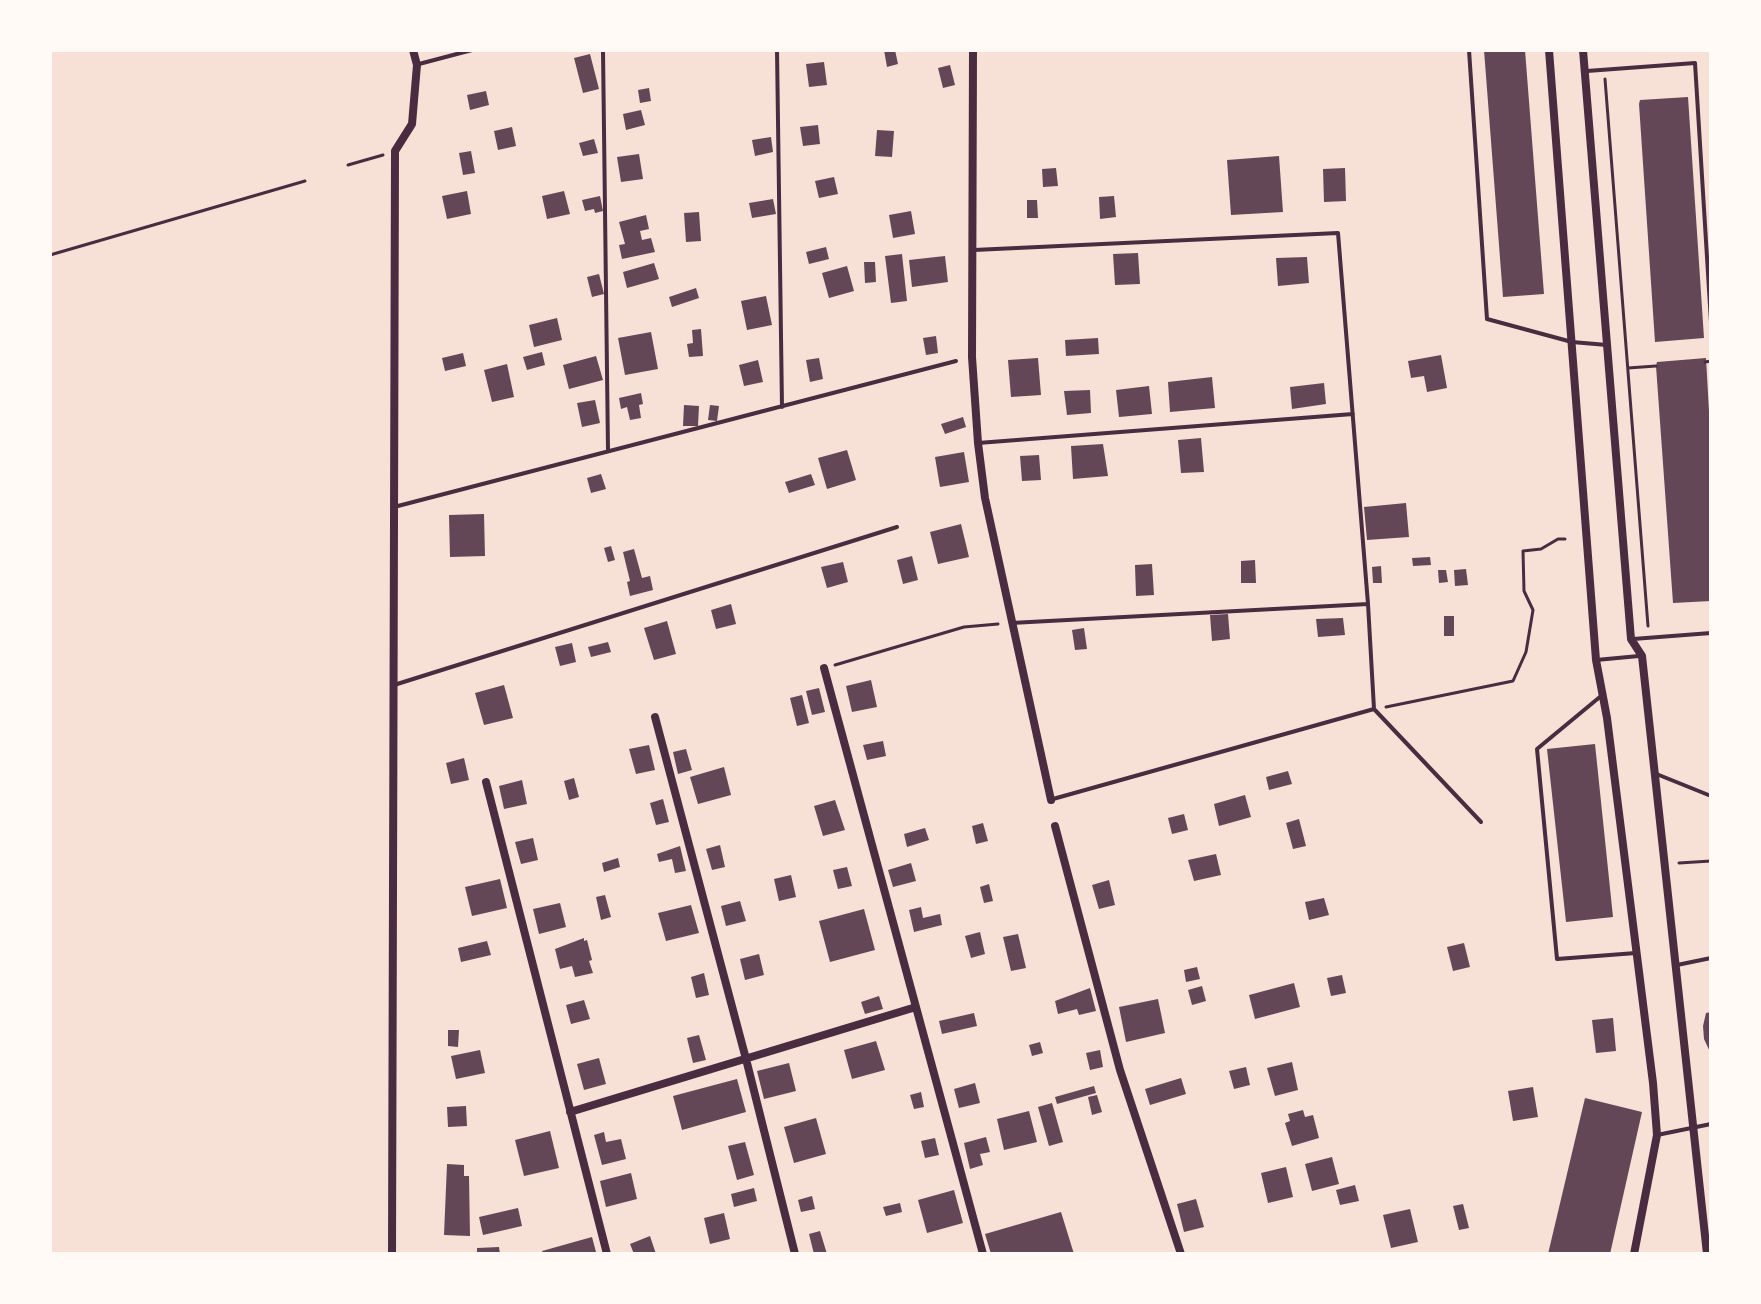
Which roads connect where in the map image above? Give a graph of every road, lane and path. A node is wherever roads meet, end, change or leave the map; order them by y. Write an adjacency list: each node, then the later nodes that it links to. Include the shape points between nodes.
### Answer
1 (413, 50): 9 (street)
2 (472, 50): 9 (lane)
3 (603, 50): 29 (lane)
4 (777, 50): 26 (lane)
5 (973, 50): 15 (street)
6 (1469, 50): 18 (lane, via 1487,319)
7 (1549, 50): 18 (street)
8 (1583, 50): 11 (street)
9 (417, 65): 12 (street, via 412,124)
10 (1604, 70): 11 (lane); 17 (lane, via 1695,63); 24 (path)
11 (1584, 71): 19 (street)
12 (395, 151): 13 (path); 30 (street)
13 (348, 165)
14 (305, 181): 16 (path)
15 (971, 250): 27 (lane, via 1338,233); 28 (street)
16 (50, 255)
17 (1711, 322)
18 (1572, 342): 19 (lane); 39 (street)
19 (1607, 345): 25 (street)
20 (956, 361): 26 (lane)
21 (1711, 361): 22 (path)
22 (1705, 362)
23 (1656, 366): 24 (path)
24 (1627, 368): 25 (path); 36 (path)
25 (1609, 370): 37 (street)
26 (782, 407): 29 (lane)
27 (1353, 414): 28 (lane); 33 (lane)
28 (978, 443): 34 (street)
29 (608, 451): 30 (lane)
30 (392, 507): 41 (street)
31 (897, 527): 41 (lane)
32 (1565, 539): 43 (path, via 1523,551 1524,591 1533,610 1526,652 1513,681)
33 (1368, 604): 34 (lane); 43 (lane)
34 (1011, 624): 40 (path, via 964,627); 48 (street)
35 (1711, 633): 36 (lane)
36 (1649, 637): 37 (lane)
37 (1631, 639): 38 (street)
38 (1642, 656): 39 (lane); 45 (street)
39 (1596, 660): 42 (street)
40 (824, 668): 56 (street)
41 (392, 685): 62 (street)
42 (1603, 695): 53 (street); 53 (lane, via 1537,749 1557,959)
43 (1374, 709): 48 (lane); 49 (lane)
44 (655, 717): 57 (street)
45 (1654, 773): 47 (lane); 52 (street)
46 (486, 782): 58 (street)
47 (1711, 796)
48 (1051, 800)
49 (1481, 822)
50 (1055, 826): 66 (street, via 1120,1070)
51 (1711, 861): 52 (path)
52 (1664, 864): 55 (street)
53 (1636, 953): 61 (street)
54 (1711, 958): 55 (lane)
55 (1675, 965): 60 (street)
56 (916, 1007): 57 (street); 65 (street)
57 (746, 1059): 58 (street); 64 (street)
58 (570, 1112): 63 (street)
59 (1711, 1124): 60 (lane)
60 (1693, 1128): 61 (lane); 68 (street)
61 (1657, 1135): 67 (street)
62 (392, 1254)
63 (607, 1254)
64 (795, 1254)
65 (983, 1254)
66 (1181, 1254)
67 (1634, 1254)
68 (1707, 1254)

